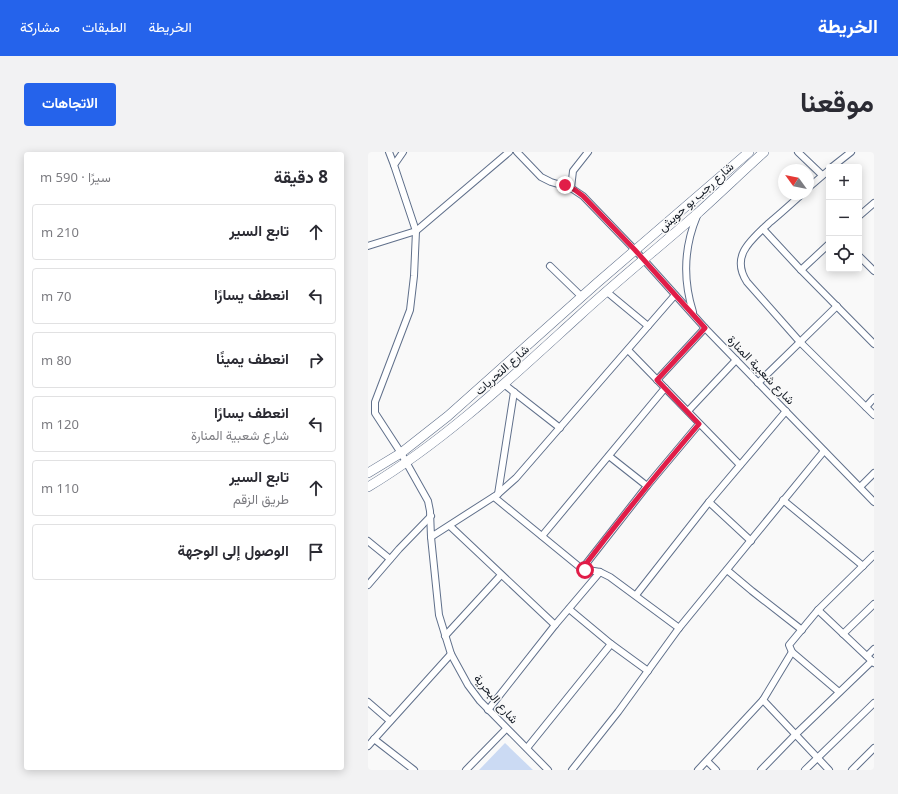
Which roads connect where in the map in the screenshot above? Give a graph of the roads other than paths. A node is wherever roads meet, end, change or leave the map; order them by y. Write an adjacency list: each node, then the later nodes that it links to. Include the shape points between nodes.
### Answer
1 (389, 152): 10 (street)
2 (402, 152): 10 (street)
3 (509, 152): 23 (street)
4 (517, 152): 17 (street, via 541,177)
5 (588, 152): 17 (street, via 574,172)
6 (749, 152): 12 (main road, شارع رجب بو حويش)
7 (764, 152): 15 (main road, شارع رجب بو حويش)
8 (798, 152): 14 (street)
9 (851, 152): 11 (street)
10 (394, 164): 23 (street)
11 (836, 164)
12 (729, 169): 15 (main road); 26 (main road, شارع رجب بو حويش)
13 (826, 172): 14 (street)
14 (822, 175): 16 (street)
15 (735, 178): 20 (main road, شارع رجب بو حويش)
16 (814, 182)
17 (571, 188): 26 (street, شارع شعبية المنارة, via 583,196)
18 (795, 200): 22 (street)
19 (874, 203): 21 (street)
20 (698, 213): 28 (main road, شارع رجب بو حويش); 36 (street, via 690,235 686,269)
21 (862, 213)
22 (764, 229): 30 (street); 39 (street, via 746,246 741,262 742,272 747,282)
23 (416, 231): 24 (street); 56 (street, شارع البحرية, via 410,310 375,402 375,412)
24 (368, 246)
25 (826, 247): 30 (street)
26 (635, 250): 28 (street, شارع شعبية المنارة); 34 (main road, شارع التحريات)
27 (862, 259): 31 (street)
28 (643, 260): 32 (main road, شارع التحريات); 33 (street, شارع شعبية المنارة)
29 (550, 266): 34 (street)
30 (801, 270): 35 (street)
31 (874, 271)
32 (606, 292): 37 (street); 45 (main road, شارع التحريات)
33 (675, 295): 36 (street, شارع شعبية المنارة); 37 (street)
34 (582, 297): 56 (main road, شارع التحريات, via 448,416)
35 (837, 306): 39 (street); 40 (street)
36 (693, 314): 38 (street, شارع شعبية المنارة)
37 (648, 326): 41 (street)
38 (705, 328): 42 (street, شارع شعبية المنارة); 43 (street)
39 (800, 342): 44 (street); 49 (street)
40 (874, 344)
41 (628, 350): 43 (street); 54 (street)
42 (736, 360): 44 (street, شارع شعبية المنارة); 50 (street)
43 (657, 380): 46 (street)
44 (758, 383): 51 (street, شارع شعبية المنارة)
45 (505, 385): 47 (street); 58 (main road, شارع التحريات)
46 (665, 388): 50 (street); 57 (street)
47 (514, 392): 54 (street); 65 (street)
48 (874, 398): 49 (street)
49 (866, 407): 52 (street)
50 (688, 411): 53 (street)
51 (786, 411): 55 (street, شارع شعبية المنارة); 59 (street)
52 (874, 415)
53 (699, 424): 59 (street); 62 (street)
54 (560, 428): 65 (street, via 516,478)
55 (824, 451): 64 (street, شارع شعبية المنارة); 66 (street)
56 (401, 452): 58 (street, شارع البحرية); 60 (main road, شارع التحريات)
57 (609, 456): 62 (street); 71 (street)
58 (407, 463): 63 (main road, شارع التحريات); 69 (street, شارع البحرية, via 426,497)
59 (740, 465): 67 (street)
60 (368, 473)
61 (874, 473): 64 (street)
62 (647, 486): 79 (street)
63 (368, 487)
64 (860, 487): 68 (street, شارع شعبية المنارة)
65 (496, 495): 70 (street); 71 (street)
66 (783, 500): 74 (street); 78 (street)
67 (709, 502): 74 (street); 84 (street)
68 (874, 502)
69 (431, 516): 72 (street, شارع البحرية); 76 (street)
70 (450, 526): 72 (street); 82 (street)
71 (542, 536): 79 (street)
72 (431, 537): 92 (street, شارع البحرية, via 439,614)
73 (368, 541): 76 (street)
74 (751, 541): 80 (street)
75 (872, 557): 77 (street); 78 (street)
76 (390, 559): 83 (street)
77 (874, 565)
78 (863, 566): 87 (street)
79 (582, 569): 81 (street)
80 (727, 570): 89 (street); 90 (street)
81 (600, 572): 84 (street); 86 (street)
82 (502, 575): 88 (street); 92 (street)
83 (368, 585)
84 (636, 596): 89 (street)
85 (874, 604): 91 (street)
86 (569, 609): 88 (street); 93 (street)
87 (818, 610): 90 (street); 91 (street)
88 (555, 625): 104 (street)
89 (679, 628): 99 (street)
90 (802, 630): 95 (street, via 789,645)
91 (843, 634): 97 (street)
92 (445, 636): 96 (street, شارع البحرية)
93 (611, 644): 99 (street); 110 (street)
94 (874, 649): 97 (street)
95 (792, 652): 100 (street); 101 (street)
96 (451, 654): 104 (street, شارع البحرية, via 468,685); 105 (street)
97 (867, 656): 98 (street)
98 (873, 662): 100 (street)
99 (648, 671): 117 (street)
100 (839, 692): 107 (street)
101 (763, 700): 107 (street); 113 (street)
102 (368, 702): 105 (street)
103 (874, 703): 112 (street)
104 (488, 710): 106 (street, شارع البحرية)
105 (390, 721): 108 (street)
106 (506, 729): 110 (street, شارع البحرية); 115 (street)
107 (796, 734): 112 (street); 120 (street)
108 (374, 739): 109 (street); 114 (street)
109 (368, 746)
110 (526, 748): 116 (street, شارع البحرية)
111 (874, 748): 123 (street)
112 (817, 757): 121 (street); 122 (street)
113 (707, 761): 118 (street); 119 (street)
114 (413, 770)
115 (466, 770)
116 (548, 770)
117 (572, 770)
118 (698, 770)
119 (716, 770)
120 (761, 770)
121 (805, 770)
122 (829, 770)
123 (852, 770)

